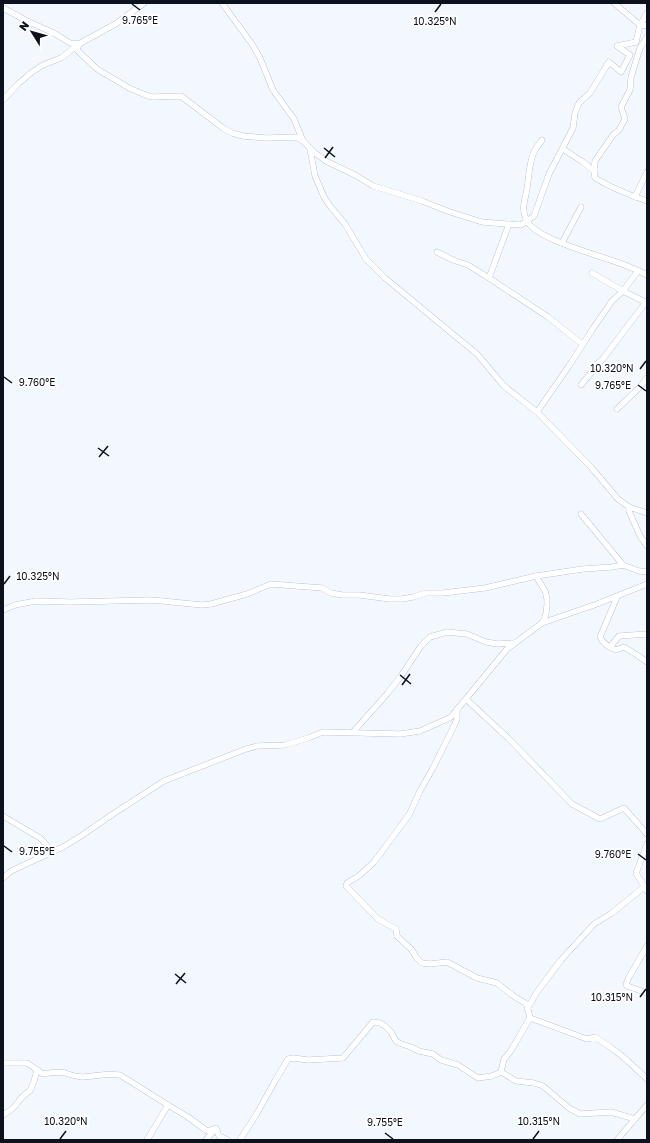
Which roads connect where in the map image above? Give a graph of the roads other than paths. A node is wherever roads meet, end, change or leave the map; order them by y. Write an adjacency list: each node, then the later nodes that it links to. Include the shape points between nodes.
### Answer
1 (144, 3): 9 (street, via 117,23)
2 (222, 3): 14 (street, via 252,44 273,90 294,119)
3 (614, 3): 6 (street)
4 (3, 8): 9 (street, via 70,43)
5 (647, 13): 6 (street)
6 (640, 25): 7 (street); 11 (street, via 636,42 617,46)
7 (647, 26)
8 (647, 37): 10 (street)
9 (78, 44): 12 (street, via 61,58 32,72); 14 (street, via 77,50 108,76 148,96 181,96 232,133 266,138 294,136)
10 (640, 48): 11 (street); 17 (street, via 631,77 630,90 621,107 625,119 594,161)
11 (630, 54): 16 (street, via 621,72 609,62 590,93 579,103 573,128)
12 (3, 100)
13 (542, 140): 22 (street, via 534,151 528,175 522,208)
14 (303, 141): 15 (street)
15 (310, 148): 23 (street, via 326,161 373,186 482,222); 36 (street, via 324,197 346,224 366,259 385,278 477,354 504,386)
16 (563, 149): 17 (street); 22 (street, via 549,174 534,216)
17 (594, 171): 19 (street, via 595,178)
18 (647, 172): 19 (street)
19 (635, 197): 20 (street)
20 (647, 201)
21 (581, 207): 24 (street)
22 (526, 221): 23 (street, via 521,225); 24 (street, via 544,235)
23 (510, 224): 29 (street)
24 (562, 243): 26 (street)
25 (437, 252): 29 (street)
26 (638, 271): 28 (street); 30 (street)
27 (592, 273): 30 (street)
28 (647, 275)
29 (489, 278): 32 (street, via 548,317)
30 (623, 291): 31 (street); 32 (street, via 612,301)
31 (647, 303): 34 (street)
32 (582, 344): 36 (street)
33 (647, 378): 35 (street)
34 (581, 385)
35 (617, 408)
36 (537, 412): 37 (street, via 591,467 618,499)
37 (629, 507): 38 (street); 40 (street, via 640,536)
38 (647, 513)
39 (581, 514): 41 (street)
40 (647, 546)
41 (623, 565): 42 (street); 43 (street, via 583,568)
42 (647, 572)
43 (536, 576): 46 (street, via 485,588 426,593 402,599 331,593 322,588 271,584 247,594 202,605 152,600 36,601); 47 (street, via 547,598 547,615)
44 (647, 584): 45 (street)
45 (617, 597): 47 (street); 51 (street, via 600,637)
46 (3, 610)
47 (542, 623): 50 (street)
48 (647, 634): 49 (street)
49 (619, 636): 51 (street); 52 (street)
50 (515, 643): 54 (street, via 507,649); 56 (street, via 498,644 467,634 447,632 430,637 387,694)
51 (610, 647): 52 (street)
52 (616, 650): 53 (street, via 624,647)
53 (647, 662)
54 (466, 699): 55 (street); 58 (street, via 572,804 600,819 624,808)
55 (457, 709): 56 (street, via 447,719 420,731 400,734); 65 (street, via 454,726 409,815 374,862 346,886 378,919 396,929 397,936 422,963 447,962 477,978 494,982 525,1003)
56 (353, 732): 60 (street, via 323,732 285,745 257,746 164,781)
57 (3, 816): 60 (street, via 40,838)
58 (647, 834)
59 (647, 844): 62 (street, via 636,872)
60 (53, 852): 61 (street, via 11,871)
61 (3, 878)
62 (646, 889): 65 (street, via 594,924 561,960)
63 (647, 946): 64 (street, via 626,984)
64 (647, 993)
65 (527, 1009): 66 (street)
66 (530, 1018): 69 (street, via 504,1059); 70 (street, via 587,1039 595,1037 612,1047)
67 (3, 1063): 68 (street, via 26,1063)
68 (36, 1070): 72 (street, via 43,1074 64,1073 81,1077 120,1074); 73 (street, via 30,1091)
69 (501, 1072): 74 (street, via 516,1081 543,1086 580,1114 611,1112); 79 (street, via 478,1078 458,1065 399,1043 385,1026 373,1022 343,1058 288,1059)
70 (647, 1079)
71 (647, 1104): 74 (street)
72 (168, 1105): 75 (street, via 208,1131); 76 (street)
73 (3, 1115)
74 (635, 1118): 80 (street)
75 (216, 1128): 77 (street); 78 (street, via 219,1136)
76 (147, 1140)
77 (206, 1140)
78 (228, 1140)
79 (240, 1140)
80 (617, 1140)

